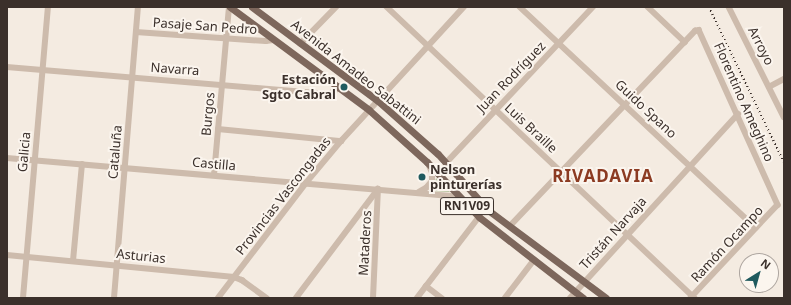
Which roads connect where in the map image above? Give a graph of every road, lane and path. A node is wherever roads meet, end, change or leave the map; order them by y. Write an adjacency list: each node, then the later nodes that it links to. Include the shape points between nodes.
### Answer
1 (48, 7): 20 (street, Galicia)
2 (138, 7): 12 (street, Cataluña)
3 (229, 7): 13 (street, Burgos); 14 (main road, Avenida Amadeo Sabattini / RN1V09)
4 (252, 7): 17 (main road, Avenida Amadeo Sabattini / RN1V09)
5 (336, 7): 17 (street)
6 (387, 7): 18 (street, Luis Braille)
7 (464, 7): 18 (street, Provincias Vascongadas)
8 (520, 7): 16 (street, Guido Spano)
9 (593, 7): 16 (street, Juan Rodríguez)
10 (648, 7): 15 (street)
11 (729, 7): 24 (street, Arroyo)
12 (136, 32): 13 (street, Pasaje San Pedro); 21 (street, Cataluña)
13 (226, 38): 14 (street, Pasaje San Pedro); 23 (street, Burgos)
14 (273, 40): 25 (main road, Avenida Amadeo Sabattini / RN1V09)
15 (685, 42): 27 (street); 30 (street, Florentino Ameghino, via 699,30)
16 (559, 43): 27 (street, Guido Spano); 28 (street, Juan Rodríguez)
17 (300, 44): 26 (main road, Avenida Amadeo Sabattini / RN1V09)
18 (429, 46): 26 (street, Provincias Vascongadas); 28 (street, Luis Braille)
19 (7, 67): 20 (street, Navarra)
20 (42, 70): 21 (street, Navarra); 35 (street, Galicia)
21 (132, 77): 23 (street, Navarra); 40 (street, Cataluña)
22 (784, 79): 24 (street)
23 (222, 84): 25 (street, Navarra, via 330,94); 32 (street, Burgos)
24 (769, 87): 31 (street, Arroyo)
25 (339, 88): 29 (main road, Avenida Amadeo Sabattini / RN1V09)
26 (378, 101): 29 (street, Provincias Vascongadas); 37 (main road, Avenida Amadeo Sabattini / RN1V09)
27 (625, 105): 39 (street, Guido Spano); 41 (street)
28 (495, 109): 37 (street, Juan Rodríguez); 41 (street, Luis Braille)
29 (369, 110): 33 (street, Provincias Vascongadas); 36 (main road, Avenida Amadeo Sabattini / RN1V09)
30 (738, 114): 39 (street, Tristán Narvaja); 47 (street, Florentino Ameghino)
31 (784, 117)
32 (218, 129): 33 (street); 42 (street, Burgos)
33 (341, 141): 43 (street, Provincias Vascongadas)
34 (7, 158): 35 (street, Castilla)
35 (35, 160): 38 (street, Castilla); 53 (street, Galicia)
36 (427, 162): 45 (street, via 432,173 432,181); 46 (main road, Avenida Amadeo Sabattini / RN1V09)
37 (446, 163): 49 (main road, Avenida Amadeo Sabattini / RN1V09, via 480,203)
38 (82, 164): 40 (street, Castilla); 55 (street)
39 (690, 165): 50 (street, Guido Spano); 51 (street, Tristán Narvaja)
40 (125, 168): 42 (street, Castilla); 56 (street, Cataluña)
41 (561, 172): 49 (street); 51 (street, Luis Braille)
42 (214, 175): 43 (street, Castilla)
43 (306, 183): 44 (street, Castilla); 57 (street, Provincias Vascongadas)
44 (378, 189): 45 (street, Castilla); 66 (street); 67 (street, Mataderos)
45 (419, 193): 46 (street, Castilla)
46 (459, 197): 48 (main road, Avenida Amadeo Sabattini / RN1V09)
47 (778, 205): 50 (street, Ramón Ocampo)
48 (479, 217): 54 (main road, Avenida Amadeo Sabattini / RN1V09); 59 (street)
49 (510, 226): 58 (main road, Avenida Amadeo Sabattini / RN1V09)
50 (756, 228): 61 (street, Ramón Ocampo)
51 (627, 234): 58 (street, Tristán Narvaja); 61 (street, Luis Braille)
52 (7, 255): 53 (street, Asturias)
53 (26, 257): 55 (street, Asturias); 62 (street, Galicia)
54 (534, 260): 60 (main road, Avenida Amadeo Sabattini / RN1V09); 70 (street)
55 (73, 261): 56 (street, Asturias)
56 (117, 265): 57 (street, Asturias); 63 (street, Cataluña)
57 (234, 277): 64 (street, Provincias Vascongadas); 65 (street, Asturias)
58 (583, 281): 60 (street, Tristán Narvaja); 73 (main road, Avenida Amadeo Sabattini / RN1V09)
59 (426, 286): 68 (street); 69 (street)
60 (575, 292): 71 (street, Tristán Narvaja); 72 (main road, Avenida Amadeo Sabattini / RN1V09)
61 (693, 297)
62 (23, 298)
63 (114, 298)
64 (218, 298)
65 (266, 298)
66 (296, 298)
67 (373, 298)
68 (417, 298)
69 (442, 298)
70 (505, 298)
71 (570, 298)
72 (583, 298)
73 (606, 298)

